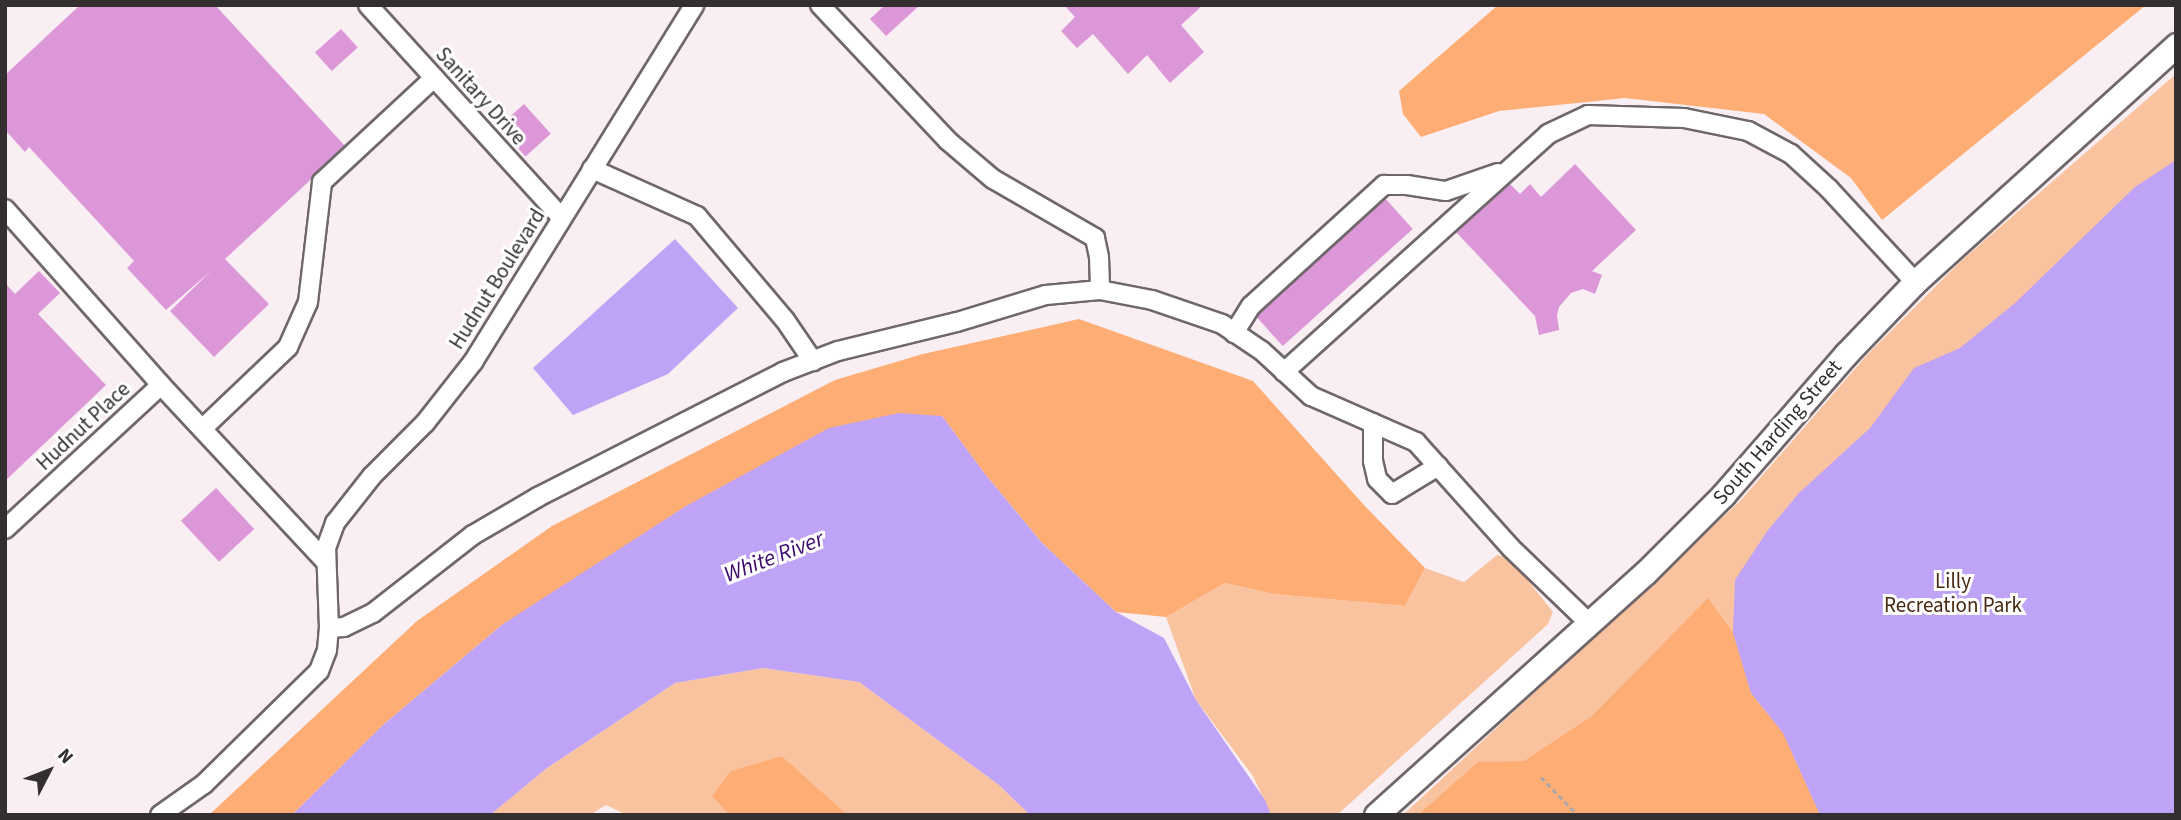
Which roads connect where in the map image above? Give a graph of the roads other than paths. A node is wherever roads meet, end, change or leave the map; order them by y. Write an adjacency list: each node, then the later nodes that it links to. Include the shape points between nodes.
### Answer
1 (368, 5): 5 (street, Sanitary Drive)
2 (694, 5): 6 (street, Hudnut Boulevard)
3 (820, 5): 11 (street, via 947,140 993,179 1095,238)
4 (2176, 45): 10 (main road, South Harding Street)
5 (434, 78): 9 (street, Sanitary Drive); 17 (street, via 322,183 308,302 288,347)
6 (592, 169): 9 (street, Hudnut Boulevard); 13 (street, via 697,216 785,320)
7 (1509, 169): 10 (street, via 1548,134 1588,115 1684,118 1748,131 1791,154); 12 (street, via 1446,191 1384,185 1251,306); 14 (street)
8 (5, 209): 15 (street)
9 (561, 217): 20 (street, Hudnut Boulevard, via 468,370 335,523 326,548)
10 (1915, 282): 21 (main road, South Harding Street, via 1714,503)
11 (1100, 290): 12 (street, via 1152,300); 13 (street, via 1046,295)
12 (1234, 332): 14 (street)
13 (813, 361): 22 (street, via 538,497 473,535 373,614 344,627)
14 (1284, 372): 16 (street, via 1311,396)
15 (161, 385): 17 (street); 19 (street, Hudnut Place)
16 (1373, 423): 18 (street, via 1416,442); 18 (street, via 1377,479 1392,494)
17 (202, 429): 20 (street)
18 (1438, 466): 21 (street, via 1511,548)
19 (5, 529)
20 (327, 562): 22 (street, Hudnut Boulevard)
21 (1589, 623): 24 (main road, South Harding Street)
22 (329, 628): 23 (street, Hudnut Boulevard, via 324,661 312,681 204,784)
23 (160, 815)
24 (1376, 815)

